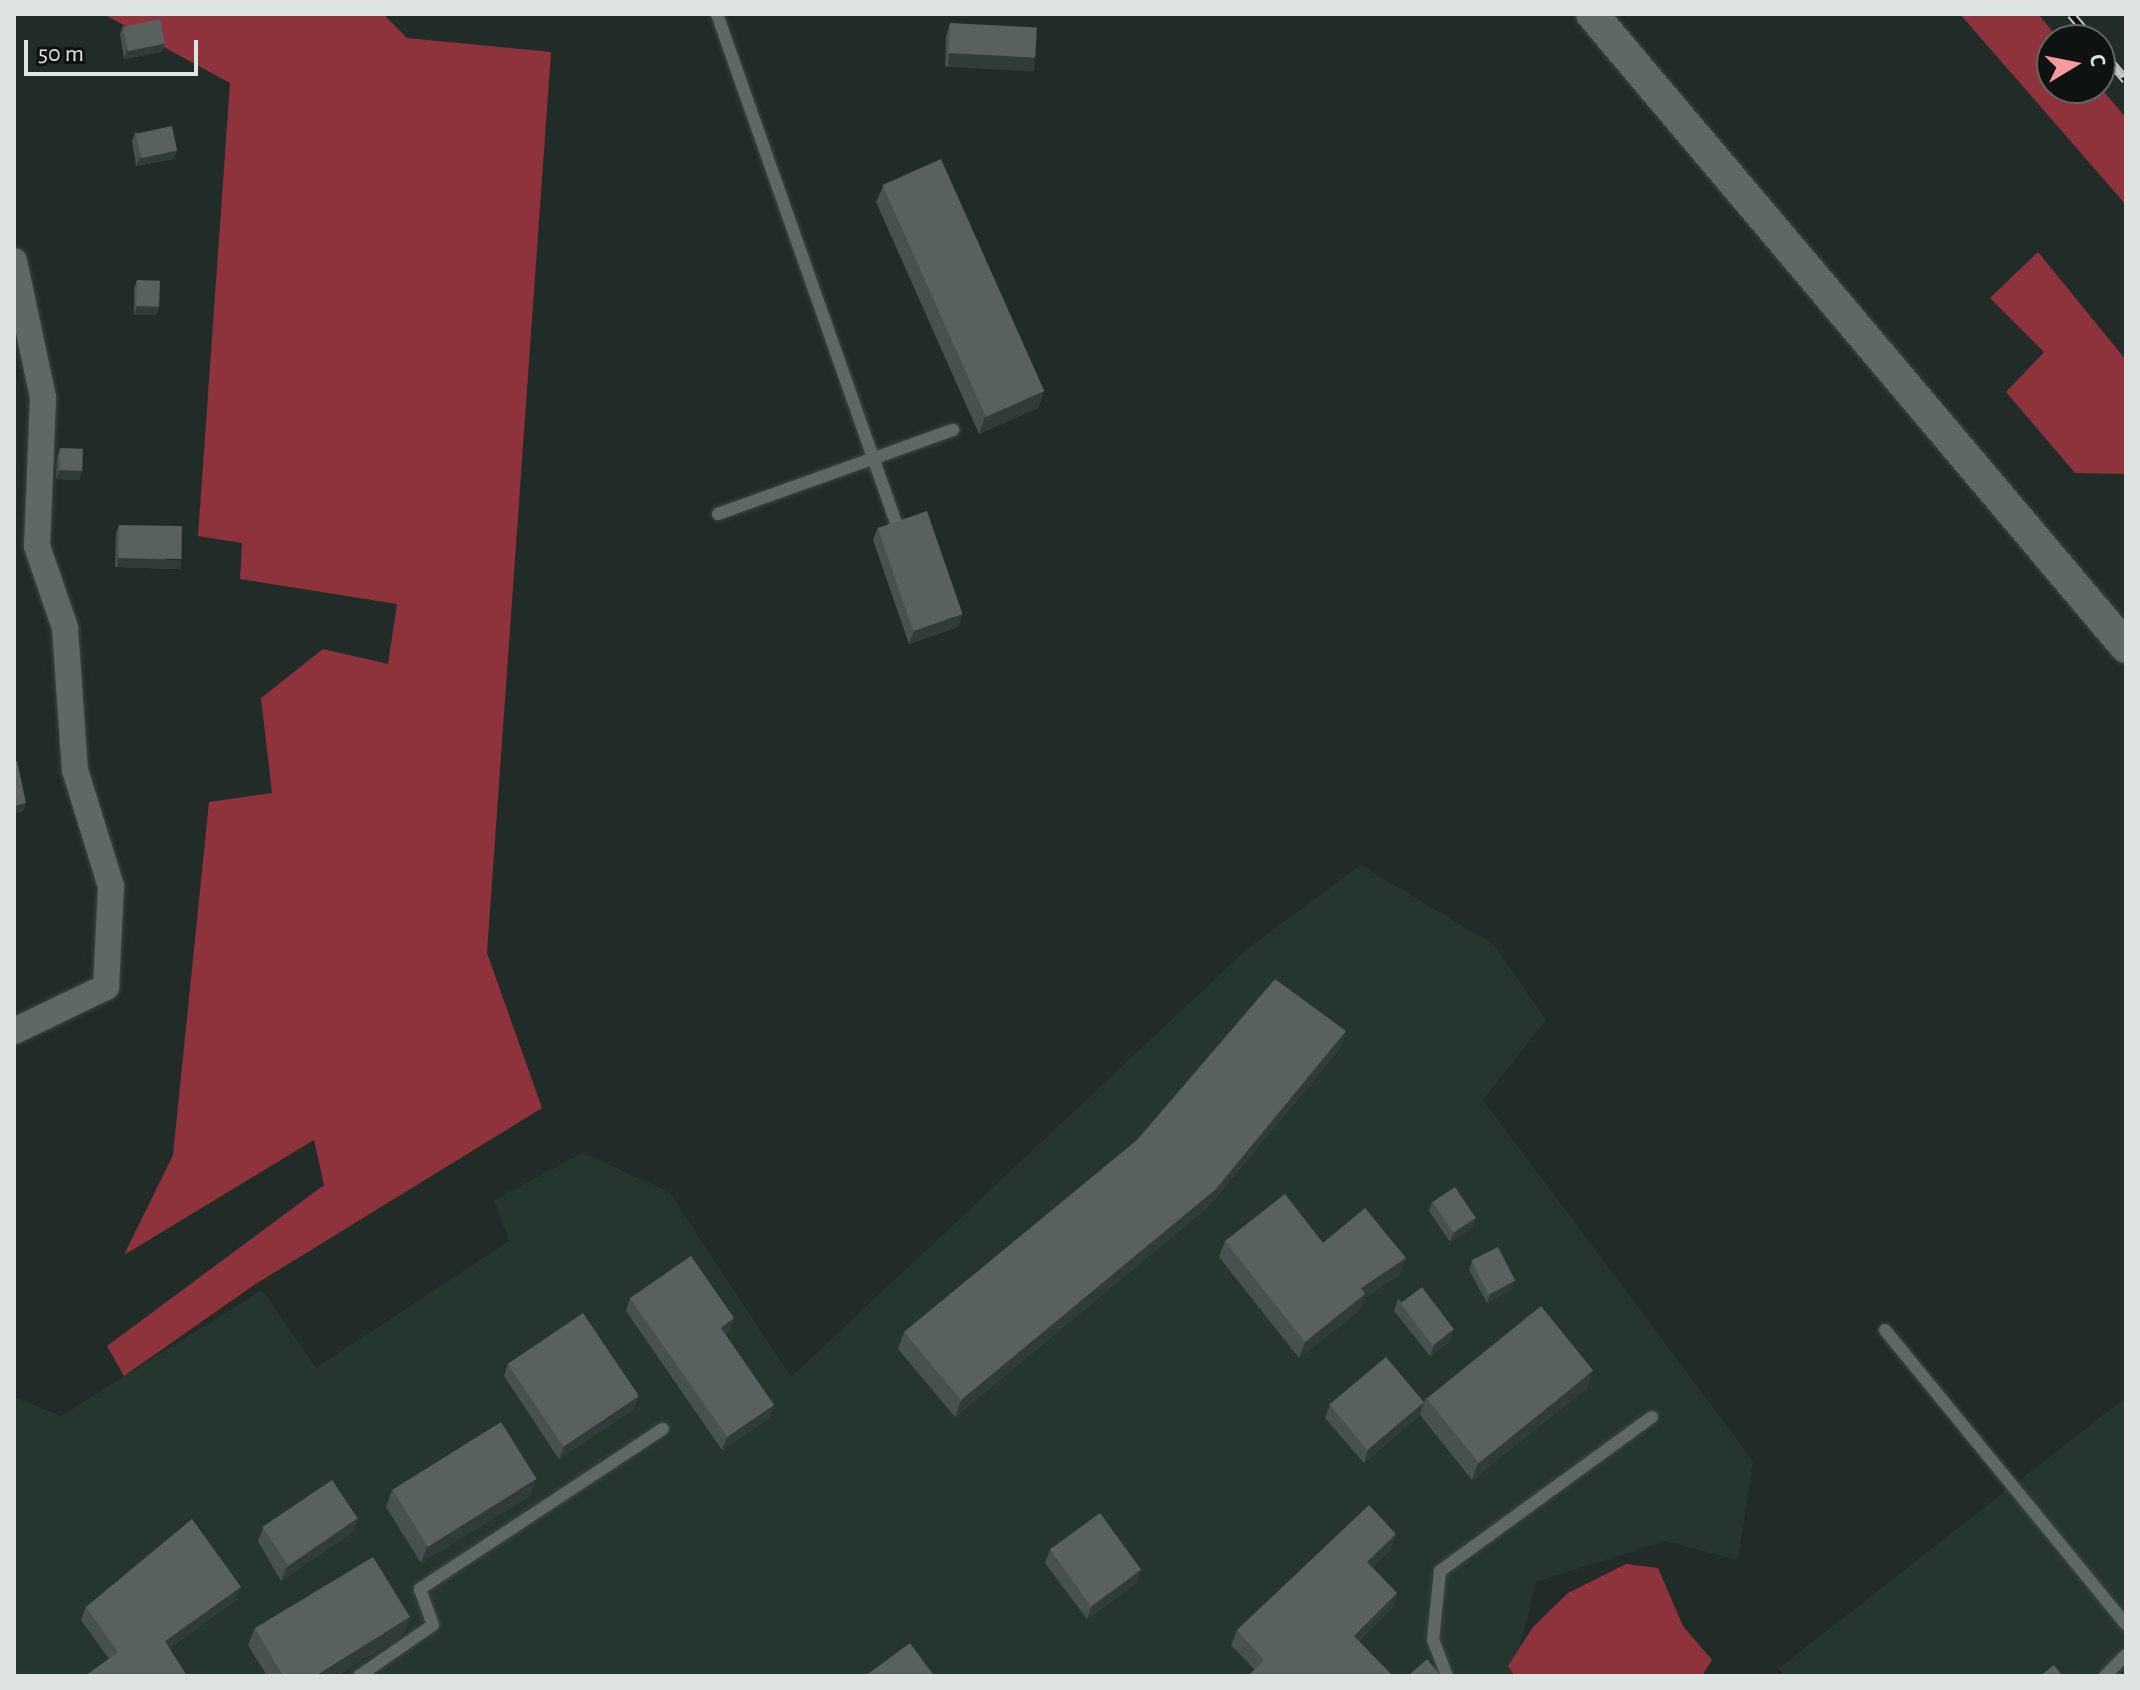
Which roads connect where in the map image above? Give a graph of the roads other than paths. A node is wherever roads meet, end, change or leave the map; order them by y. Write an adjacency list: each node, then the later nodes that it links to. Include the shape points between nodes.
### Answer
1 (717, 14): 5 (lane)
2 (1592, 14): 8 (street)
3 (14, 261): 9 (street, via 43,398 37,546 65,628 75,770 111,886 106,987)
4 (953, 430): 5 (lane)
5 (875, 461): 6 (lane); 7 (lane)
6 (718, 514)
7 (896, 523)
8 (2126, 647)
9 (14, 1031)
10 (1885, 1330): 13 (lane)
11 (1652, 1417): 16 (lane, via 1440,1571 1433,1640)
12 (663, 1429): 15 (lane, via 420,1589 433,1625)
13 (2126, 1624)
14 (2126, 1655): 17 (lane)
15 (359, 1676)
16 (1447, 1676)
17 (2105, 1676)

